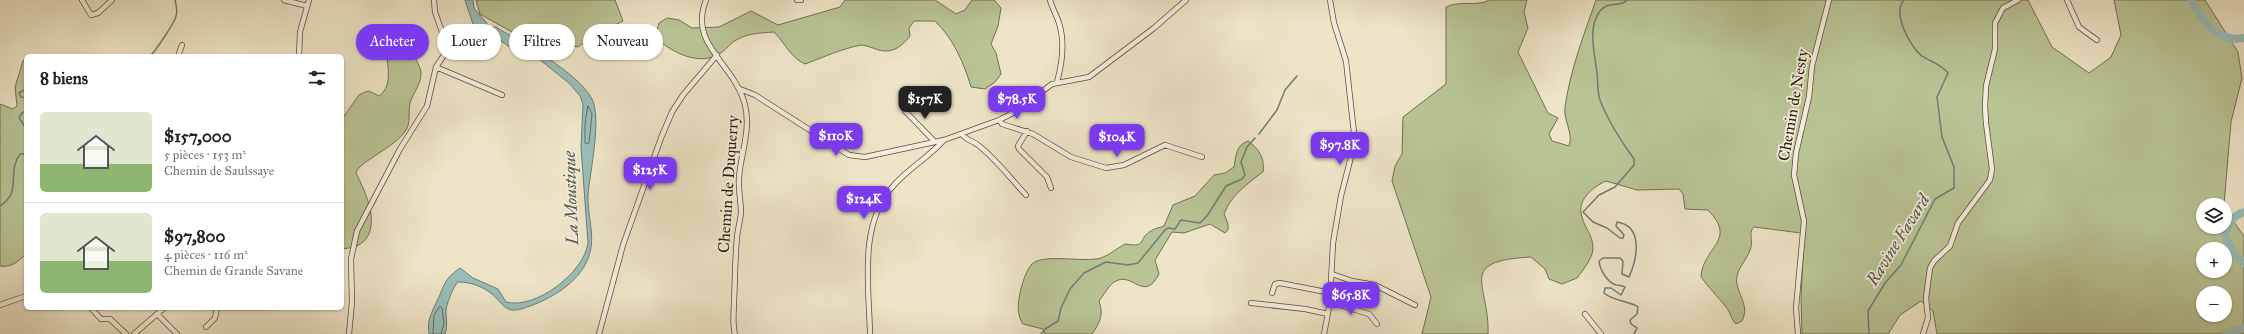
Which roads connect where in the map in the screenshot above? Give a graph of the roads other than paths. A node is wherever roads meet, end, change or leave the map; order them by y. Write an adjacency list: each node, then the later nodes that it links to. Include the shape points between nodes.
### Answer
1 (82, 0): 2 (street, via 91,15 98,13)
2 (112, 0)
3 (284, 0): 15 (street)
4 (309, 0): 15 (street)
5 (434, 0): 21 (street, via 435,12 448,49)
6 (706, 0): 20 (street, Chemin de Duquerry, via 701,28 708,45)
7 (797, 0): 8 (street)
8 (801, 0)
9 (1050, 0): 22 (street, via 1060,25 1062,65)
10 (1186, 0): 22 (street, via 1154,28 1089,77)
11 (1330, 0): 34 (street, via 1346,61 1354,132 1353,149 1341,196)
12 (1829, 0): 59 (street, Chemin de Nesty, via 1812,66 1809,97 1796,153 1794,174 1804,221 1796,308)
13 (2018, 0): 60 (street, via 2003,8 1995,23 1995,49 1986,86 1985,106 1992,169 1990,180 1958,223 1950,246 1930,268 1926,298 1928,318)
14 (2067, 0): 16 (street, via 2079,27)
15 (307, 6): 19 (street, via 300,32)
16 (2097, 40)
17 (182, 45): 18 (street)
18 (179, 54)
19 (299, 54)
20 (717, 55): 23 (street, Chemin de Duquerry); 54 (street, via 683,95 672,112 661,138 623,245)
21 (436, 67): 24 (street); 53 (street, via 427,106 394,159 353,242)
22 (1057, 82): 26 (street)
23 (740, 89): 30 (street, via 755,95 827,142 856,157); 55 (street, Chemin de Duquerry, via 747,116 747,133 739,176 740,214 733,318)
24 (502, 95)
25 (905, 111): 30 (street)
26 (999, 120): 27 (street, via 1002,124); 28 (street)
27 (1027, 131): 31 (street, via 1071,157 1106,168 1124,165 1165,145); 32 (street, via 1018,149 1047,177)
28 (962, 134): 29 (street); 33 (street, via 998,164)
29 (944, 140): 30 (street); 56 (street, via 893,186 875,214 868,252)
30 (934, 141)
31 (1202, 158)
32 (1050, 188)
33 (1026, 195)
34 (1332, 274): 36 (street); 41 (street, via 1375,285)
35 (1272, 293): 36 (street, via 1275,284 1280,283)
36 (1331, 293): 38 (street)
37 (24, 297): 40 (street)
38 (1330, 302): 46 (street); 48 (street, via 1369,314)
39 (1251, 303): 46 (street)
40 (0, 305)
41 (1416, 305)
42 (94, 310): 50 (street, via 101,319 110,318)
43 (162, 310): 45 (street)
44 (217, 310): 49 (street, via 215,318)
45 (157, 314): 51 (street); 52 (street)
46 (1328, 314): 57 (street)
47 (1585, 314): 58 (street)
48 (1377, 324)
49 (206, 327)
50 (126, 334)
51 (134, 334)
52 (177, 334)
53 (349, 334)
54 (599, 334)
55 (735, 334)
56 (870, 334)
57 (1324, 334)
58 (1601, 334)
59 (1798, 334)
60 (1924, 334)

